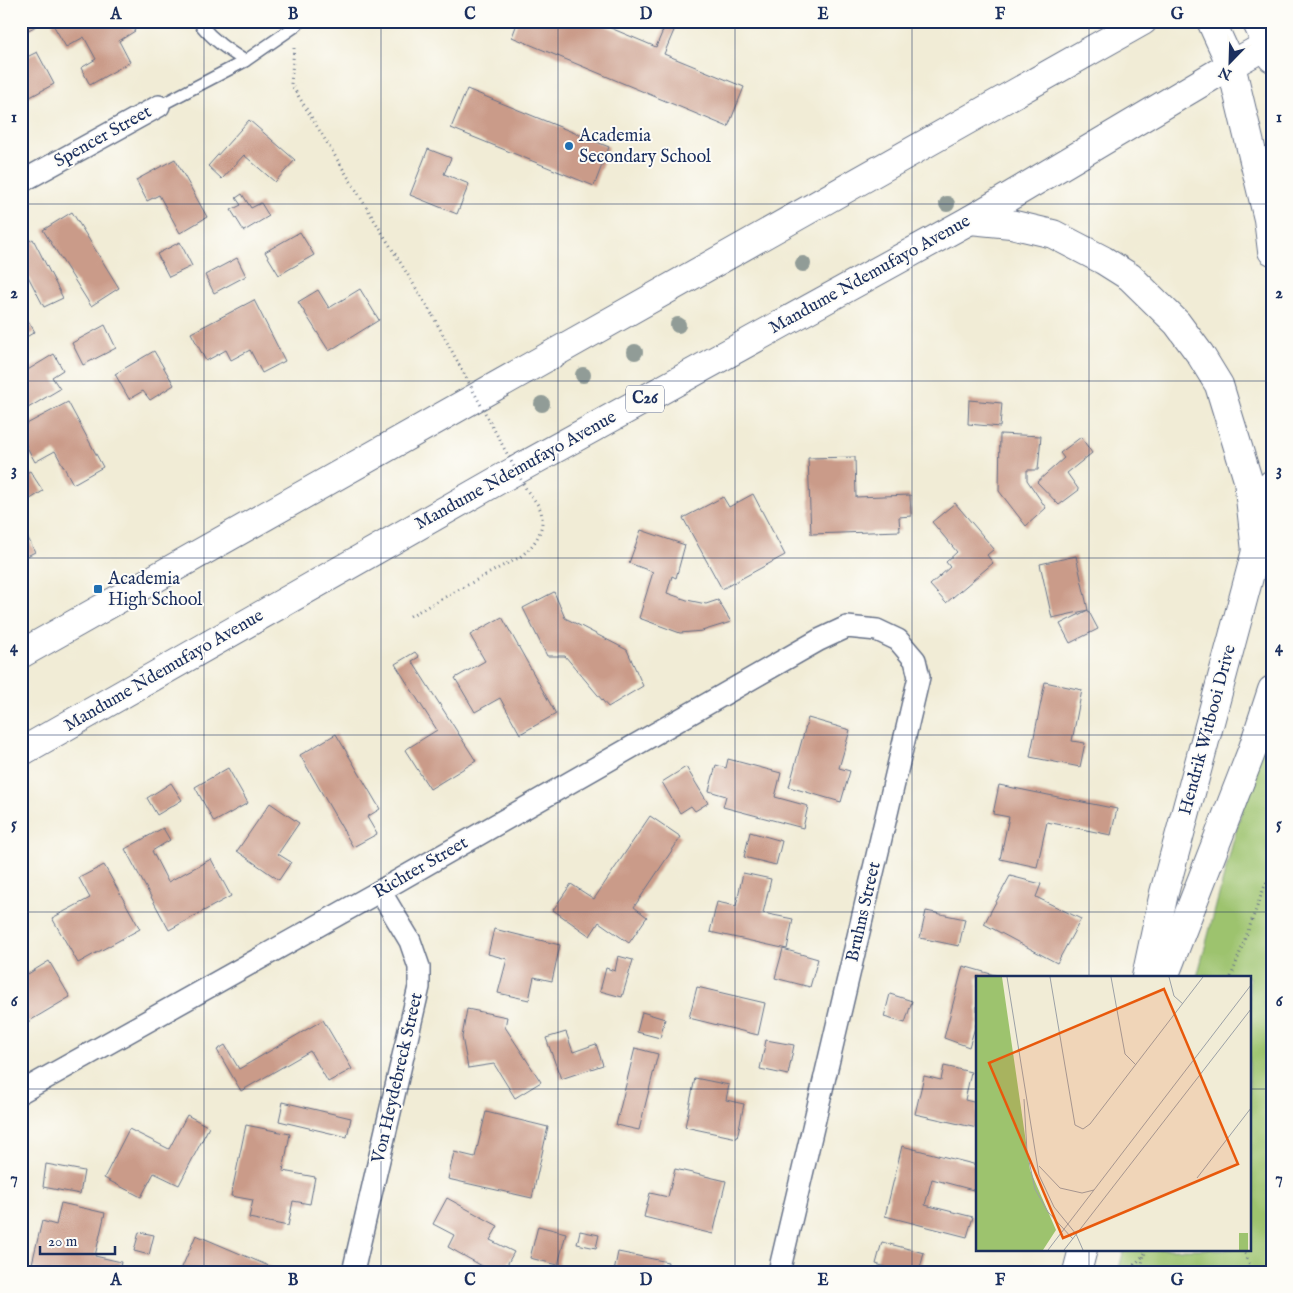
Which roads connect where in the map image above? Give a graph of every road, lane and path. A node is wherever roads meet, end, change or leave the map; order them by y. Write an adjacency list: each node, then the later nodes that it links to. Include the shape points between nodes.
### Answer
1 (1143, 21): 16 (main road)
2 (1211, 21): 7 (main road)
3 (201, 25): 6 (lane, via 223,47)
4 (296, 25): 6 (lane); 14 (path, bridge, via 291,84 433,316 526,489 540,509 538,536 518,560)
5 (1267, 41): 7 (main road, Mandume Ndemufayo Avenue / C26)
6 (245, 61): 8 (lane)
7 (1230, 64): 10 (main road, Mandume Ndemufayo Avenue / C26); 11 (main road, via 1268,219)
8 (160, 106): 9 (street, Spencer Street)
9 (21, 182)
10 (970, 220): 13 (main road, via 1011,224 1053,234 1130,277 1177,323 1219,385 1248,480); 18 (main road, Mandume Ndemufayo Avenue / C26, via 502,478)
11 (1272, 251)
12 (1272, 484): 13 (main road, Hendrik Witbooi Drive)
13 (1256, 551): 21 (main road, Hendrik Witbooi Drive, via 1164,893)
14 (410, 616)
15 (820, 640): 20 (street, Richter Street); 30 (street, Bruhns Street, via 847,627 877,630 898,640 915,660 919,677)
16 (21, 654)
17 (1272, 690): 22 (main road, via 1253,748)
18 (21, 752)
19 (1272, 875): 23 (path, via 1265,885)
20 (380, 892): 24 (street, Richter Street); 29 (street, Von Heydebreck Street, via 410,941 419,967 419,988)
21 (1146, 976)
22 (1164, 976)
23 (1231, 976)
24 (21, 1092)
25 (1083, 1250): 31 (main road)
26 (1146, 1250): 28 (path)
27 (1243, 1250): 34 (path)
28 (1144, 1255): 32 (path); 33 (path)
29 (353, 1272)
30 (779, 1272)
31 (1077, 1272)
32 (1127, 1272)
33 (1140, 1272)
34 (1253, 1272)

